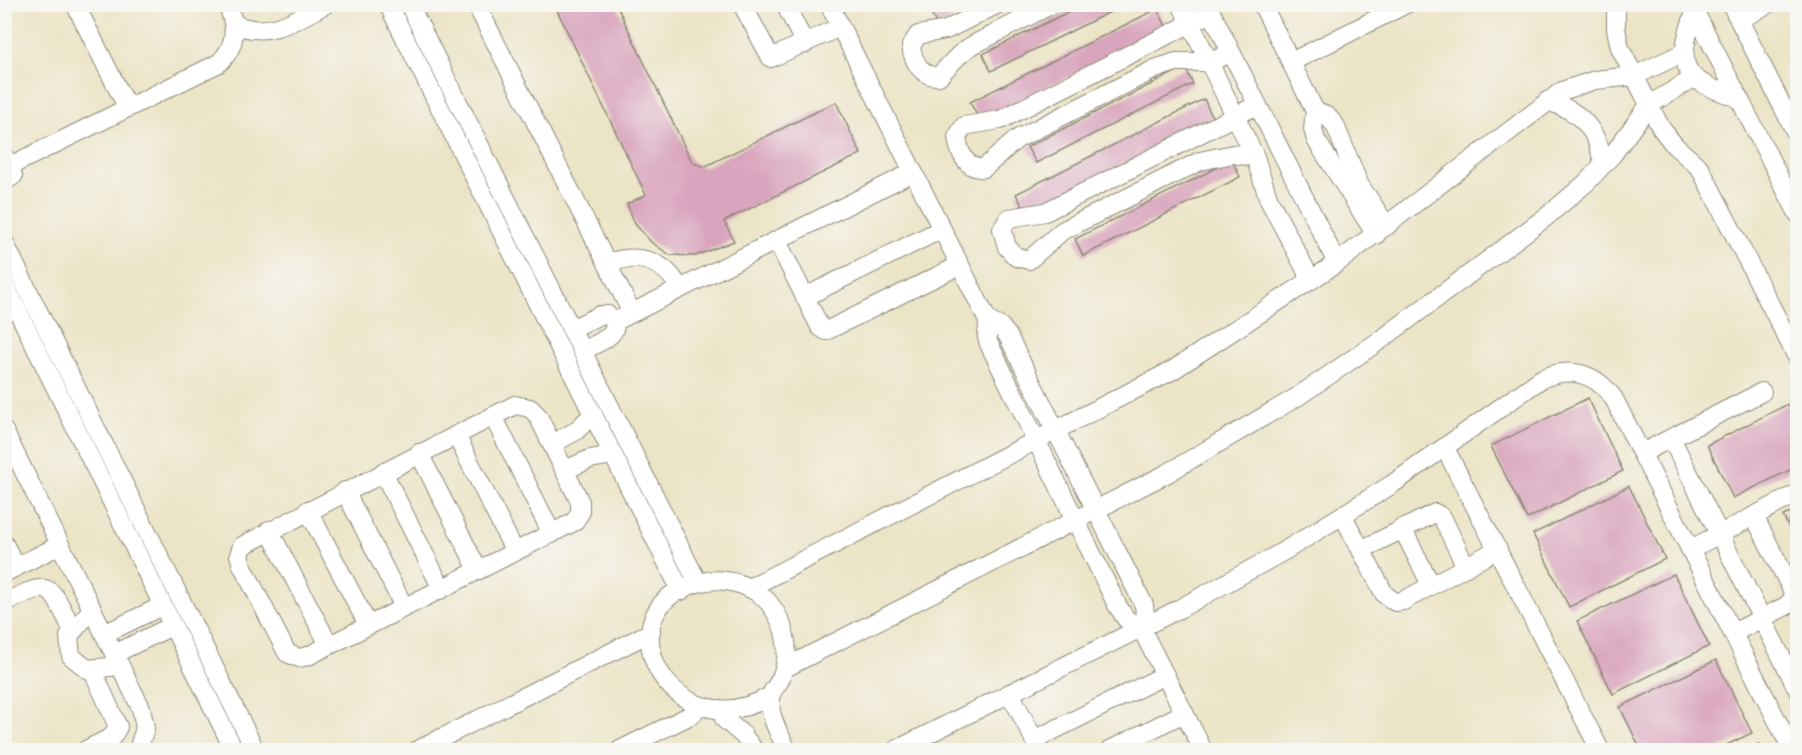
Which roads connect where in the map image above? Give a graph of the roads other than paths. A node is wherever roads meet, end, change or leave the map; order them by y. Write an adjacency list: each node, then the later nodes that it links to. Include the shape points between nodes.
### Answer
1 (75, 4): 34 (street)
2 (227, 4): 20 (street)
3 (326, 4): 20 (street, via 273,30)
4 (388, 4): 60 (street)
5 (410, 4): 56 (street)
6 (476, 4): 46 (street)
7 (742, 4): 23 (street, via 771,58)
8 (785, 4): 23 (street)
9 (829, 4): 22 (street)
10 (998, 4): 11 (street, via 946,30 918,35 911,46 917,64 926,74 939,76 971,46)
11 (1052, 4)
12 (1181, 4): 21 (street)
13 (1262, 4): 27 (street)
14 (1406, 4): 27 (street)
15 (1616, 4): 28 (street, via 1617,39)
16 (1768, 4): 19 (street)
17 (1693, 8): 24 (street); 30 (street)
18 (1209, 9): 21 (street); 25 (street)
19 (1735, 12): 36 (street)
20 (234, 24): 34 (street, via 233,43 219,63)
21 (1190, 24): 26 (street); 26 (street, via 999,120 964,126 957,137 962,155 971,166 984,168 1017,140 1155,69 1176,62)
22 (840, 27): 23 (street); 40 (street)
23 (805, 44)
24 (1683, 52): 28 (street); 29 (street)
25 (1231, 53): 26 (street); 32 (street)
26 (1209, 62): 35 (street)
27 (1291, 62): 43 (street, via 1315,111 1335,125)
28 (1634, 76): 31 (street, via 1583,82); 33 (street)
29 (1694, 78): 30 (street, via 1707,88); 33 (street)
30 (1739, 98): 41 (street)
31 (1547, 101): 38 (street, via 1574,112 1586,122 1601,147); 43 (street)
32 (1257, 105): 35 (street); 47 (street)
33 (1649, 105): 38 (street); 58 (street, via 1667,138 1700,168)
34 (127, 107): 39 (street)
35 (1235, 116): 37 (street); 37 (street, via 1045,212 1009,218 1002,229 1007,247 1016,257 1029,260 1062,231 1200,161 1233,154)
36 (1797, 138)
37 (1255, 157): 49 (street, via 1269,200)
38 (1603, 164): 77 (street, via 1546,217 1325,378 1232,437)
39 (6, 168)
40 (913, 172): 42 (street); 44 (street)
41 (1797, 214)
42 (942, 229): 48 (street); 52 (street)
43 (1381, 230): 47 (street)
44 (777, 241): 51 (street); 52 (street)
45 (4, 242): 127 (street)
46 (607, 263): 51 (street, via 634,257 650,260 670,274); 53 (street)
47 (1336, 263): 49 (street)
48 (960, 265): 52 (street, via 826,331 820,327); 54 (street)
49 (1311, 280): 63 (street, via 1173,370)
50 (4, 283): 99 (street)
51 (680, 289): 53 (street)
52 (805, 297)
53 (632, 313): 55 (street)
54 (988, 321): 63 (street, via 1008,336); 66 (street, via 989,344)
55 (614, 322): 56 (street, via 608,315 600,315); 57 (street, via 615,330 610,337)
56 (571, 329): 57 (street)
57 (582, 351): 95 (street)
58 (1797, 359)
59 (1762, 392): 65 (street)
60 (593, 414): 67 (street, via 576,431); 71 (street)
61 (493, 416): 64 (street); 67 (street, via 515,405 531,408); 83 (street)
62 (4, 431): 86 (street)
63 (1056, 432): 66 (street); 77 (street)
64 (456, 435): 69 (street); 90 (street)
65 (1671, 438): 70 (street); 84 (street)
66 (1038, 441): 80 (street); 96 (street)
67 (552, 444): 72 (street)
68 (1445, 448): 70 (street, via 1541,379 1572,372 1591,377 1608,390); 78 (street); 87 (street)
69 (419, 453): 73 (street); 93 (street)
70 (1642, 453): 88 (street)
71 (613, 455): 72 (street, via 590,459); 95 (street)
72 (565, 470): 83 (street, via 580,502 580,513 574,522)
73 (383, 472): 74 (street); 97 (street)
74 (345, 491): 76 (street); 100 (street)
75 (1797, 493): 79 (street)
76 (308, 510): 82 (street); 104 (street)
77 (1095, 510): 80 (street); 105 (street, via 1144,604)
78 (1343, 516): 89 (street); 105 (street)
79 (1754, 516): 84 (street); 102 (street, via 1793,595 1789,604)
80 (1076, 519): 105 (street, via 1123,615); 112 (street)
81 (1402, 528): 89 (street); 91 (street, via 1431,513 1439,514); 94 (street)
82 (269, 530): 110 (street); 110 (street, via 245,542 239,555 284,650 299,658)
83 (552, 534): 90 (street)
84 (1719, 535): 88 (street); 102 (street)
85 (4, 544): 92 (street)
86 (60, 545): 92 (street); 101 (street)
87 (1498, 549): 91 (street); 134 (street)
88 (1691, 549): 108 (street)
89 (1361, 550): 94 (street, via 1391,601 1403,601)
90 (515, 552): 93 (street)
91 (1466, 567): 94 (street)
92 (10, 570)
93 (478, 570): 97 (street)
94 (1431, 585)
95 (689, 587): 96 (street, via 715,580); 107 (street, via 662,609)
96 (749, 588): 112 (street, via 768,602 781,621 787,644)
97 (442, 589): 100 (street)
98 (4, 603): 106 (street, via 36,588 45,588 55,596)
99 (162, 606): 103 (street); 109 (street)
100 (404, 608): 104 (street)
101 (92, 609): 106 (street); 109 (street)
102 (1761, 618): 108 (street); 115 (street)
103 (172, 626): 111 (street); 126 (street)
104 (368, 626): 110 (street)
105 (1141, 628): 114 (street); 116 (street)
106 (72, 630): 113 (street, via 68,643 71,656)
107 (651, 632): 118 (street, via 653,672 675,704); 128 (street)
108 (1733, 633): 121 (street)
109 (104, 634): 111 (street)
110 (329, 645)
111 (117, 660): 113 (street); 125 (street, via 144,718 144,738)
112 (785, 668): 117 (street)
113 (93, 671): 124 (street, via 118,727 112,737)
114 (1165, 675): 119 (street); 122 (street)
115 (1797, 690)
116 (1010, 693): 122 (street); 123 (street)
117 (770, 696): 120 (street, via 741,715); 131 (street, via 775,723)
118 (693, 714): 120 (street); 129 (street)
119 (1184, 714): 132 (street); 133 (street)
120 (724, 719): 130 (street)
121 (1792, 738)
122 (1037, 745)
123 (907, 748)
124 (86, 750)
125 (138, 750)
126 (234, 750)
127 (255, 750)
128 (418, 750)
129 (620, 750)
130 (754, 750)
131 (788, 750)
132 (1110, 750)
133 (1203, 750)
134 (1600, 750)

